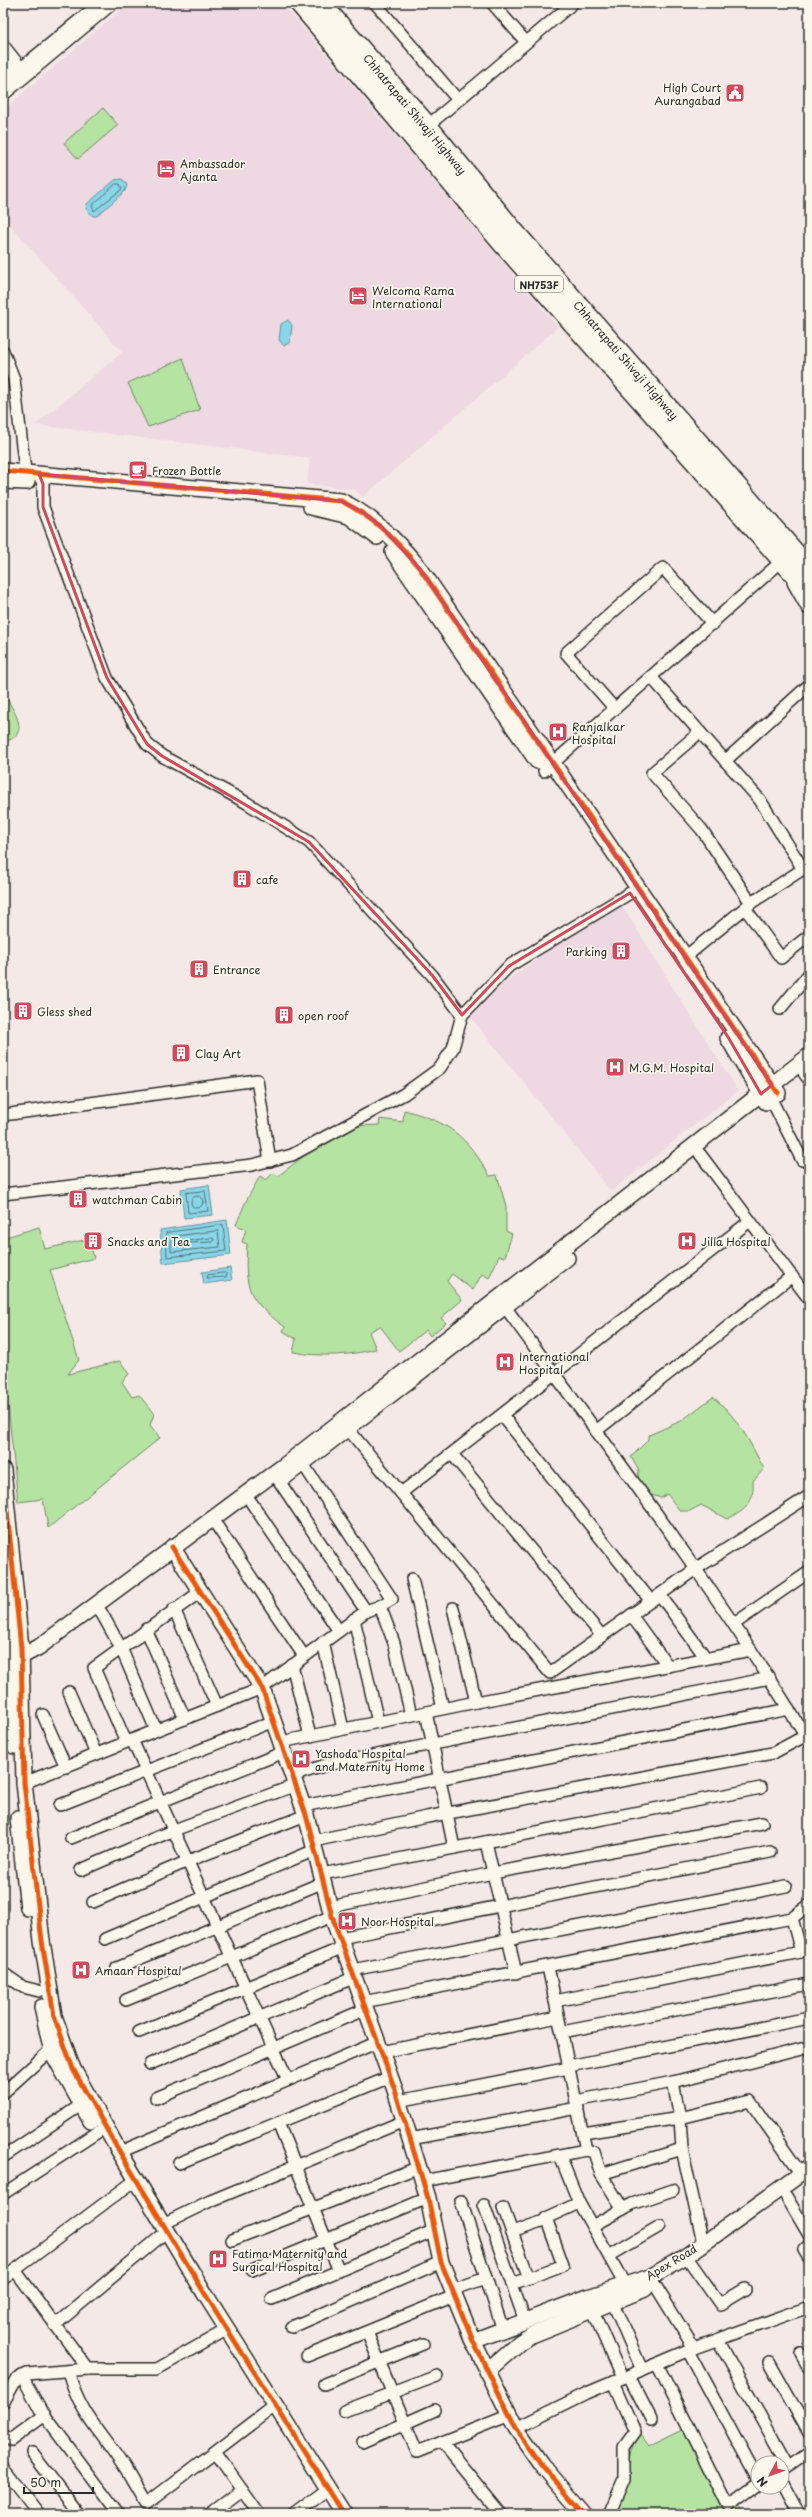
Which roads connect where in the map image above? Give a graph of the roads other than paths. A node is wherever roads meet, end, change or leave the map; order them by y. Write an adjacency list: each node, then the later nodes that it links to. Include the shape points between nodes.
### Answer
1 (100, 3): 11 (street)
2 (113, 3): 11 (street)
3 (300, 3): 15 (highway, Chhatrapati Shivaji Highway / NH753F)
4 (320, 3): 15 (highway, Chhatrapati Shivaji Highway / NH753F)
5 (375, 3): 14 (street)
6 (492, 3): 8 (street)
7 (574, 3): 8 (street)
8 (526, 42): 14 (street)
9 (3, 45): 11 (street)
10 (3, 62): 11 (street)
11 (20, 73): 12 (street); 13 (street)
12 (3, 82)
13 (3, 95)
14 (458, 100): 15 (street)
15 (420, 132): 20 (highway, Chhatrapati Shivaji Highway / NH753F, via 502,242); 21 (highway, Chhatrapati Shivaji Highway / NH753F, via 513,231)
16 (3, 351): 18 (street, via 14,379)
17 (3, 471): 18 (street)
18 (33, 478): 19 (street); 29 (street, via 341,501 361,511 401,554 421,570 479,653); 36 (street, via 107,678 147,744 162,756 248,803 309,842 432,975)
19 (3, 481)
20 (783, 560): 21 (highway, NH753F); 22 (street); 23 (street)
21 (808, 582)
22 (809, 607)
23 (712, 624): 24 (street); 26 (street, via 663,568 651,578 566,654)
24 (652, 678): 26 (street); 27 (street)
25 (809, 685): 28 (street)
26 (615, 709): 29 (street)
27 (700, 732): 28 (street); 31 (street, via 652,773 702,830)
28 (725, 761): 31 (street, via 760,800 803,870)
29 (548, 767): 30 (street); 33 (street)
30 (630, 893): 36 (street, via 509,966); 39 (street, via 728,1038)
31 (748, 906): 32 (street, via 781,958 806,938); 33 (street)
32 (809, 943)
33 (684, 958): 39 (street)
34 (809, 974): 35 (street)
35 (780, 1009)
36 (462, 1015): 42 (street, via 453,1048 440,1068 404,1094 292,1155)
37 (809, 1056): 39 (street)
38 (807, 1074): 39 (street)
39 (770, 1094): 41 (street); 43 (street); 48 (street)
40 (3, 1115): 42 (street, via 257,1080)
41 (700, 1154): 45 (street); 48 (street)
42 (270, 1160): 44 (street, via 252,1165)
43 (802, 1160)
44 (3, 1194)
45 (750, 1221): 46 (street); 49 (street)
46 (792, 1276): 47 (street); 52 (street)
47 (809, 1299)
48 (502, 1302): 49 (street); 51 (street); 62 (street)
49 (554, 1374): 50 (street); 52 (street)
50 (502, 1415): 53 (street); 68 (street)
51 (348, 1429): 54 (street); 57 (street)
52 (596, 1431): 63 (street)
53 (452, 1454): 57 (street); 79 (street)
54 (303, 1464): 56 (street); 69 (street, via 392,1599)
55 (3, 1470): 61 (street)
56 (279, 1481): 59 (street); 72 (street)
57 (401, 1493): 79 (street, via 550,1673)
58 (809, 1496): 63 (street)
59 (251, 1502): 60 (street); 78 (street)
60 (218, 1526): 62 (street); 83 (street)
61 (7, 1547): 86 (street)
62 (175, 1551): 67 (street); 73 (street); 86 (street)
63 (698, 1568): 68 (street); 76 (street)
64 (809, 1572): 76 (street)
65 (412, 1580): 93 (street)
66 (3, 1589): 86 (street)
67 (200, 1592): 71 (street); 89 (street)
68 (656, 1598): 74 (street); 84 (street)
69 (380, 1606): 72 (street); 97 (street, via 394,1643)
70 (453, 1608): 91 (street)
71 (174, 1609): 77 (street); 92 (street)
72 (366, 1611): 75 (street)
73 (101, 1612): 81 (street); 86 (street, via 40,1657)
74 (631, 1615): 79 (street); 87 (street)
75 (354, 1619): 78 (street); 100 (street)
76 (734, 1624): 82 (street)
77 (146, 1629): 81 (street); 98 (street)
78 (338, 1631): 80 (street)
79 (602, 1636)
80 (323, 1642): 83 (street); 101 (street)
81 (121, 1648): 102 (street); 105 (street, via 94,1668)
82 (751, 1650): 84 (street); 88 (street)
83 (304, 1656): 85 (street)
84 (706, 1658): 87 (street)
85 (292, 1665): 89 (street); 103 (street)
86 (15, 1666): 113 (street); 149 (street, via 20,1847)
87 (668, 1666): 91 (street)
88 (770, 1678): 94 (street); 106 (street)
89 (262, 1688): 92 (street); 99 (street)
90 (69, 1692): 108 (street)
91 (476, 1702): 93 (street)
92 (217, 1706): 98 (street)
93 (443, 1708): 95 (street)
94 (789, 1709): 104 (street); 111 (street)
95 (426, 1712): 97 (street); 106 (street)
96 (43, 1715): 109 (street)
97 (410, 1715): 100 (street)
98 (185, 1719): 102 (street)
99 (274, 1721): 107 (street); 110 (street)
100 (378, 1722): 101 (street)
101 (344, 1729): 103 (street)
102 (156, 1730): 105 (street)
103 (310, 1736): 107 (street)
104 (807, 1739): 118 (street, via 773,1753)
105 (129, 1741): 108 (street); 110 (street)
106 (433, 1746): 111 (street); 112 (street, via 326,1765)
107 (283, 1747): 112 (street); 115 (street)
108 (96, 1754): 109 (street)
109 (66, 1767): 113 (street)
110 (146, 1771): 115 (street); 116 (street)
111 (440, 1778): 117 (street); 118 (street)
112 (294, 1780): 117 (street); 120 (street)
113 (24, 1783): 158 (street)
114 (761, 1788): 122 (street)
115 (160, 1801): 120 (street); 121 (street)
116 (60, 1804)
117 (304, 1811): 123 (street); 126 (street)
118 (448, 1814): 123 (street); 124 (street)
119 (762, 1822): 128 (street)
120 (174, 1830): 126 (street); 127 (street)
121 (71, 1838)
122 (486, 1842): 124 (street); 128 (street)
123 (314, 1846): 129 (street); 131 (street)
124 (454, 1848): 129 (street)
125 (770, 1852): 134 (street)
126 (188, 1861): 131 (street); 132 (street)
127 (81, 1870)
128 (493, 1873): 134 (street); 135 (street)
129 (323, 1878): 135 (street); 137 (street)
130 (786, 1886): 139 (street)
131 (204, 1896): 137 (street); 138 (street)
132 (93, 1902)
133 (809, 1905): 136 (street)
134 (501, 1907): 139 (street); 140 (street)
135 (331, 1912): 140 (street); 141 (street)
136 (792, 1918): 142 (street); 151 (street, via 801,1952)
137 (218, 1927): 141 (street); 143 (street)
138 (105, 1939)
139 (508, 1939): 145 (street); 146 (street)
140 (342, 1942): 146 (street); 148 (street)
141 (232, 1957): 148 (street); 150 (street)
142 (548, 1967): 145 (street); 151 (street)
143 (117, 1968)
144 (3, 1973): 149 (street, via 23,1987)
145 (516, 1973): 152 (street)
146 (353, 1974): 152 (street); 154 (street)
147 (809, 1984): 157 (street)
148 (245, 1987): 154 (street); 156 (street)
149 (39, 1991): 158 (street)
150 (126, 2000)
151 (555, 2001): 153 (street)
152 (365, 2005): 159 (street); 161 (street)
153 (558, 2017): 157 (street); 159 (street)
154 (260, 2018): 161 (street); 162 (street)
155 (809, 2019): 163 (street)
156 (139, 2032)
157 (562, 2032): 163 (street)
158 (57, 2044): 167 (street); 170 (street); 180 (street)
159 (379, 2047): 164 (street); 165 (street)
160 (809, 2047): 166 (street)
161 (273, 2048): 165 (street); 168 (street)
162 (150, 2064)
163 (569, 2067): 169 (street); 171 (street)
164 (390, 2077): 169 (street); 174 (street)
165 (288, 2080): 180 (street)
166 (673, 2082): 171 (street); 172 (street)
167 (6, 2086)
168 (156, 2098)
169 (398, 2101): 173 (street)
170 (81, 2105): 175 (street); 181 (street)
171 (577, 2105): 176 (street); 177 (street)
172 (680, 2118): 176 (street); 179 (street); 187 (street, via 750,2101)
173 (404, 2121): 177 (street); 184 (street)
174 (278, 2123): 183 (street); 184 (street)
175 (98, 2132): 189 (street); 191 (street)
176 (583, 2133): 178 (street)
177 (410, 2139): 185 (street)
178 (586, 2150): 182 (street); 186 (street, via 594,2152)
179 (682, 2150): 186 (street); 209 (street)
180 (120, 2152): 189 (street)
181 (3, 2156)
182 (560, 2156): 188 (street); 195 (street)
183 (179, 2163)
184 (296, 2166): 197 (street); 203 (street, via 208,2202)
185 (419, 2167): 188 (street); 197 (street)
186 (600, 2174): 199 (street)
187 (806, 2174): 192 (street, Apex Road); 209 (street, Apex Road)
188 (423, 2181): 193 (street)
189 (133, 2182): 203 (street); 215 (street)
190 (673, 2190): 199 (street)
191 (3, 2194)
192 (786, 2196): 206 (street); 214 (street, Apex Road)
193 (428, 2198): 204 (street); 208 (street)
194 (461, 2201): 218 (street)
195 (579, 2203): 200 (street); 201 (street)
196 (484, 2205): 222 (street)
197 (313, 2208): 207 (street); 208 (street)
198 (503, 2208): 205 (street)
199 (622, 2209): 201 (street)
200 (546, 2220): 205 (street); 219 (street, via 563,2265)
201 (592, 2226): 211 (street)
202 (660, 2226): 211 (street)
203 (162, 2230): 231 (street); 234 (street)
204 (435, 2230): 213 (street); 217 (street)
205 (512, 2232): 219 (street)
206 (809, 2235)
207 (232, 2240)
208 (326, 2240): 216 (street); 217 (street)
209 (703, 2243): 221 (street, Apex Road)
210 (809, 2245): 212 (street, via 804,2250)
211 (609, 2256): 223 (street)
212 (809, 2258)
213 (441, 2262): 225 (street); 232 (street)
214 (691, 2263): 221 (street, Apex Road); 224 (street, via 720,2304)
215 (15, 2270): 220 (street); 231 (street)
216 (252, 2270)
217 (339, 2271): 226 (street)
218 (486, 2278): 225 (street); 233 (street)
219 (529, 2278): 222 (street)
220 (3, 2279)
221 (652, 2281): 223 (street, Apex Road); 227 (street, Apex Road); 239 (street)
222 (512, 2284): 230 (street)
223 (626, 2285): 230 (street, Apex Road)
224 (745, 2289)
225 (453, 2293): 235 (street); 237 (street)
226 (272, 2299)
227 (612, 2301): 229 (street, Apex Road); 248 (street)
228 (809, 2307): 236 (street)
229 (592, 2309): 247 (street, Apex Road, via 531,2335); 252 (street)
230 (525, 2321): 233 (street, Apex Road)
231 (55, 2325): 246 (street)
232 (292, 2327)
233 (503, 2330): 237 (street, Apex Road)
234 (224, 2331): 246 (street, via 157,2369); 256 (street)
235 (367, 2332): 241 (street); 242 (street)
236 (718, 2340): 239 (street); 269 (street)
237 (473, 2341): 247 (street)
238 (423, 2344): 242 (street)
239 (691, 2350): 244 (street); 271 (street)
240 (801, 2354): 245 (street)
241 (307, 2356)
242 (379, 2362): 253 (street); 254 (street)
243 (769, 2362): 263 (street)
244 (657, 2364): 248 (street); 275 (street, via 728,2506)
245 (809, 2368)
246 (88, 2369): 249 (street)
247 (487, 2370): 261 (street)
248 (642, 2370): 252 (street)
249 (68, 2371): 250 (street); 267 (street, via 74,2394 84,2413 130,2476 146,2504)
250 (22, 2376): 255 (street, via 16,2380); 259 (street)
251 (437, 2376): 254 (street)
252 (621, 2379): 260 (street); 261 (street); 288 (street, via 635,2432 624,2447 624,2480)
253 (324, 2384)
254 (392, 2392): 258 (street); 262 (street)
255 (3, 2403)
256 (272, 2408): 267 (street); 276 (street)
257 (435, 2410): 262 (street)
258 (344, 2411)
259 (45, 2415): 264 (street, via 11,2440 5,2436); 280 (street)
260 (651, 2419)
261 (513, 2422): 266 (street); 287 (street, via 541,2464)
262 (405, 2423): 265 (street); 266 (street, via 417,2452)
263 (809, 2433)
264 (3, 2438)
265 (363, 2442)
266 (442, 2442): 286 (street)
267 (214, 2452): 274 (street)
268 (32, 2453): 279 (street)
269 (778, 2455)
270 (808, 2456): 272 (street)
271 (750, 2464)
272 (790, 2465)
273 (3, 2468): 278 (street)
274 (242, 2490): 281 (street); 282 (street)
275 (750, 2490)
276 (325, 2491): 283 (street); 284 (street); 285 (street)
277 (788, 2495): 289 (street)
278 (39, 2514)
279 (79, 2514)
280 (119, 2514)
281 (210, 2514)
282 (259, 2514)
283 (294, 2514)
284 (332, 2514)
285 (344, 2514)
286 (501, 2514)
287 (584, 2514)
288 (609, 2514)
289 (798, 2514)

